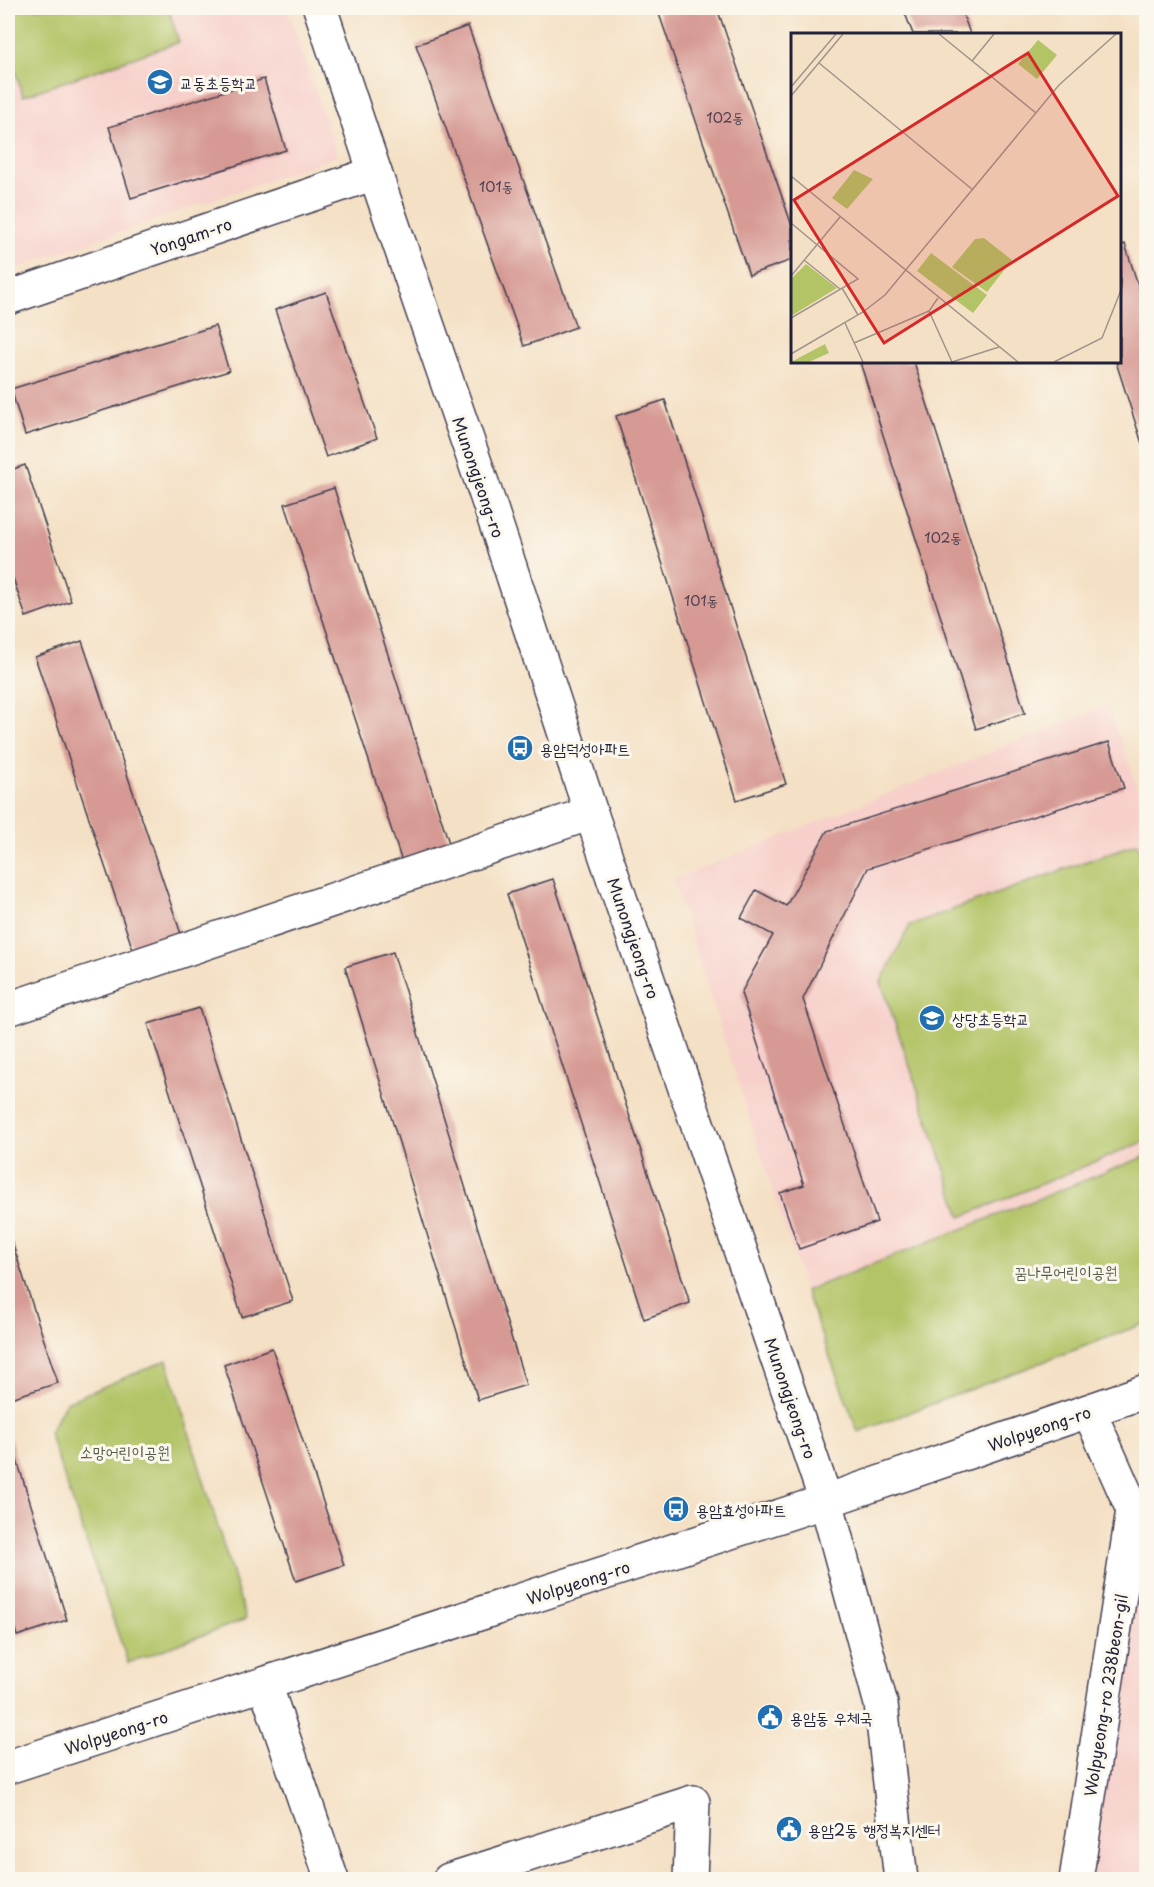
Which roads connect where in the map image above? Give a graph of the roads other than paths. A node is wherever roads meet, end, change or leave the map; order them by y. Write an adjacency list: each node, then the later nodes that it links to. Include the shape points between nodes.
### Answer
1 (320, 8): 2 (street, Munongjeong-ro)
2 (375, 173): 3 (street, Yongam-ro); 4 (street, Munongjeong-ro)
3 (8, 298)
4 (591, 813): 5 (street); 8 (street, Munongjeong-ro)
5 (8, 1009)
6 (1146, 1391): 7 (street, Wolpyeong-ro)
7 (1089, 1411): 8 (street, Wolpyeong-ro); 9 (street, Wolpyeong-ro 238beon-gil)
8 (826, 1501): 10 (street, Wolpyeong-ro); 15 (street, Munongjeong-ro, via 881,1704)
9 (1140, 1511): 16 (street, Wolpyeong-ro 238beon-gil)
10 (265, 1684): 11 (street, Wolpyeong-ro); 12 (street)
11 (8, 1767)
12 (332, 1880)
13 (449, 1880): 14 (street, via 693,1802)
14 (690, 1880)
15 (901, 1880)
16 (1076, 1880)

